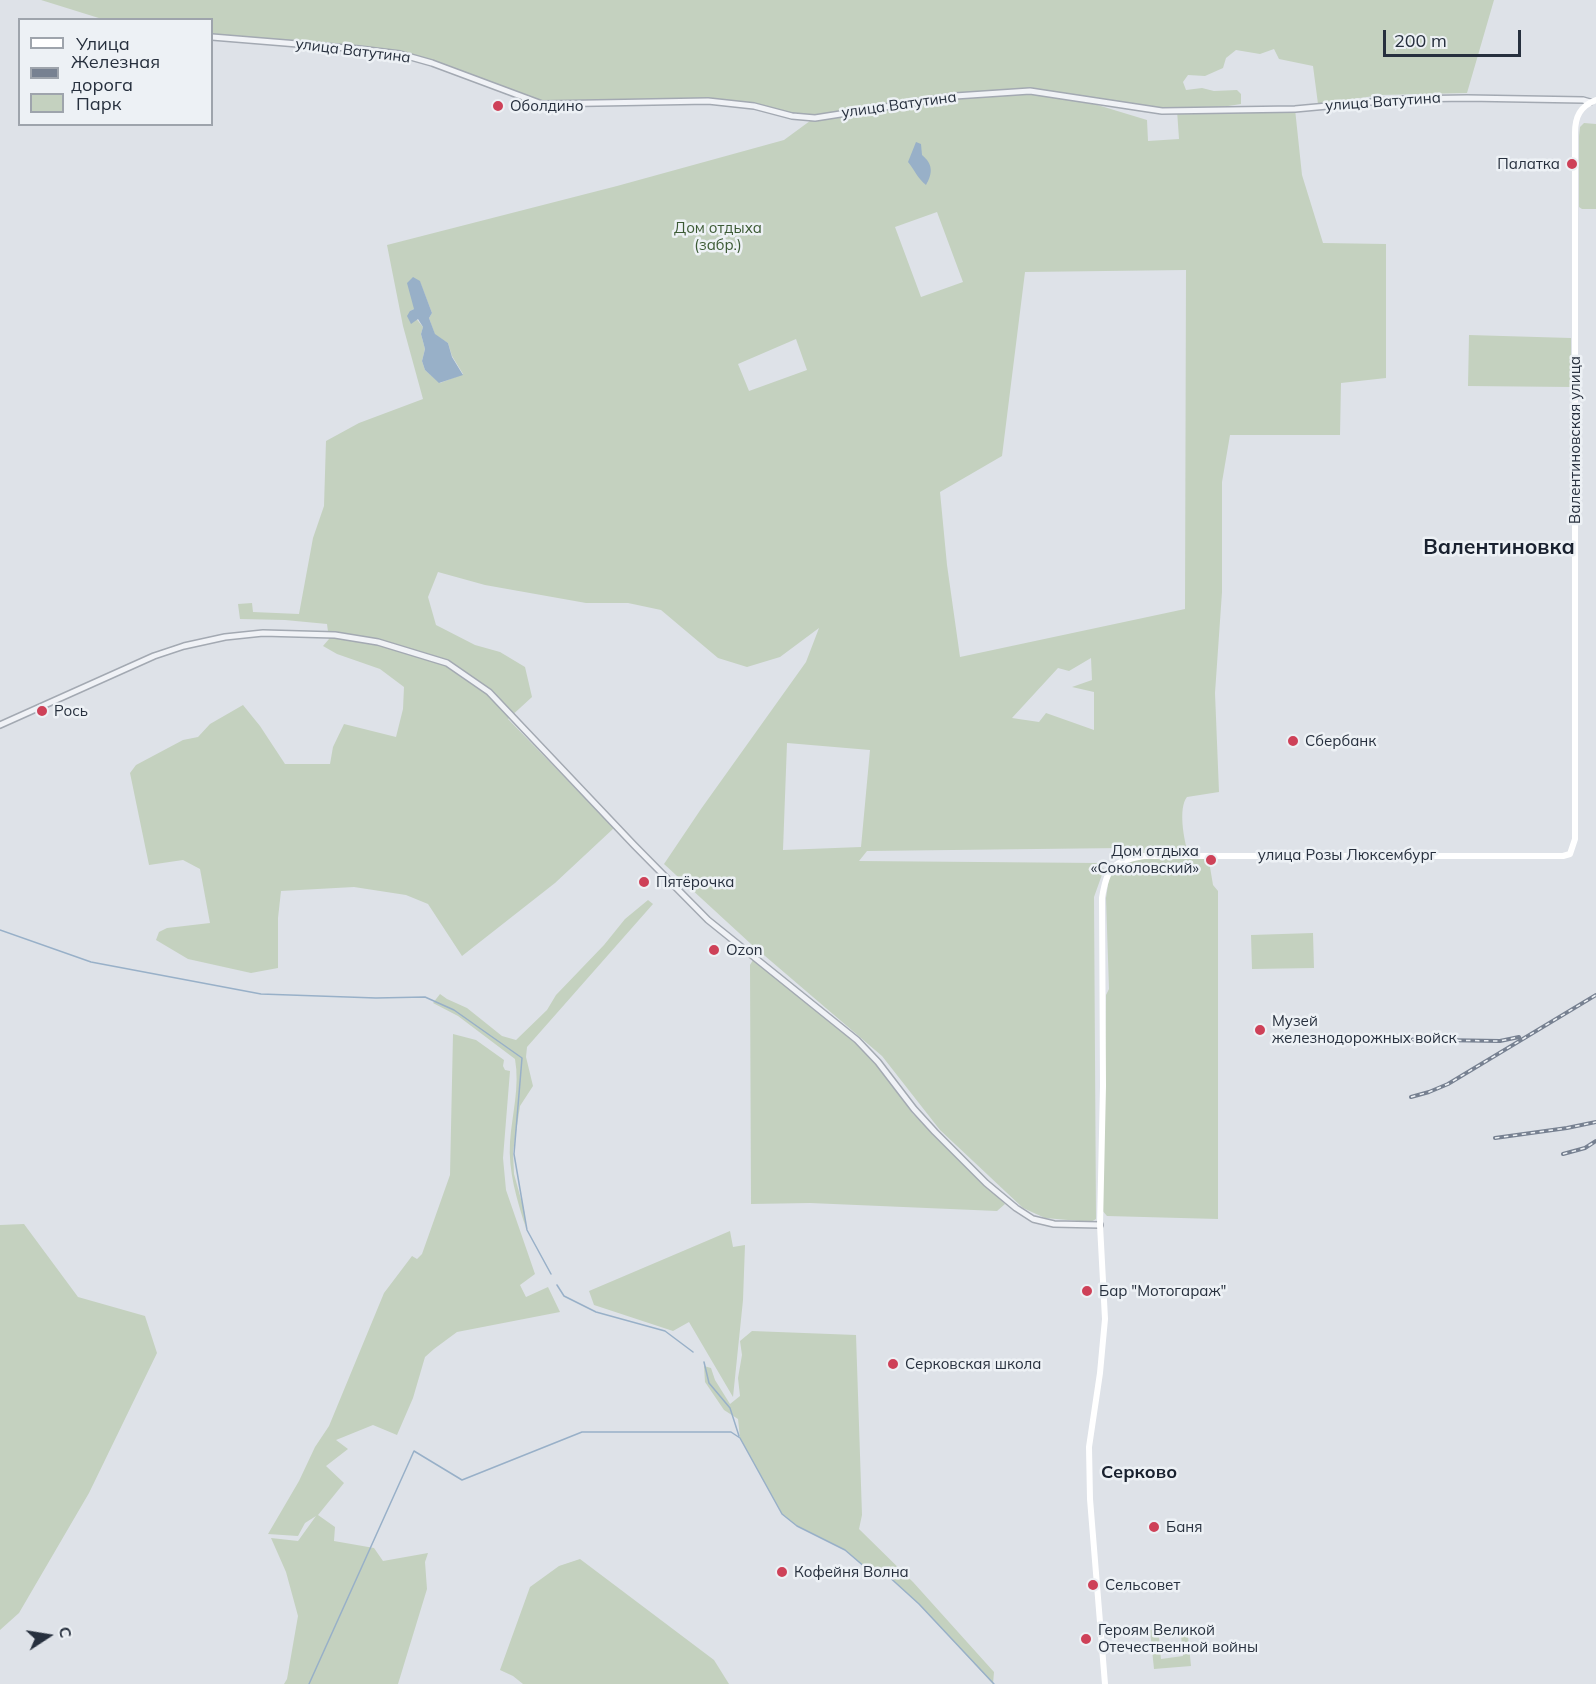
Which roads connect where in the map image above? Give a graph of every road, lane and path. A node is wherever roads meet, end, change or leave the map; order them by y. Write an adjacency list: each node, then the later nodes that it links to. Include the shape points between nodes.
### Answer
1 (213, 37): 2 (street, улица Ватутина, via 400,54 542,104 716,101 815,118 955,96 1030,91 1162,111 1295,109 1403,99)
2 (1593, 101): 4 (main road, Валентиновская улица, via 1583,107 1575,122 1575,840)
3 (0, 725): 5 (street, via 139,662 225,637 262,633 335,635 378,642 447,663 489,692 708,920 857,1040 934,1132 1005,1199 1033,1219 1054,1224)
4 (1570, 854): 5 (main road, улица Розы Люксембург, via 1144,856 1114,865 1105,879 1102,898)
5 (1100, 1225): 6 (main road, via 1104,1336 1089,1447)
6 (1105, 1684)

